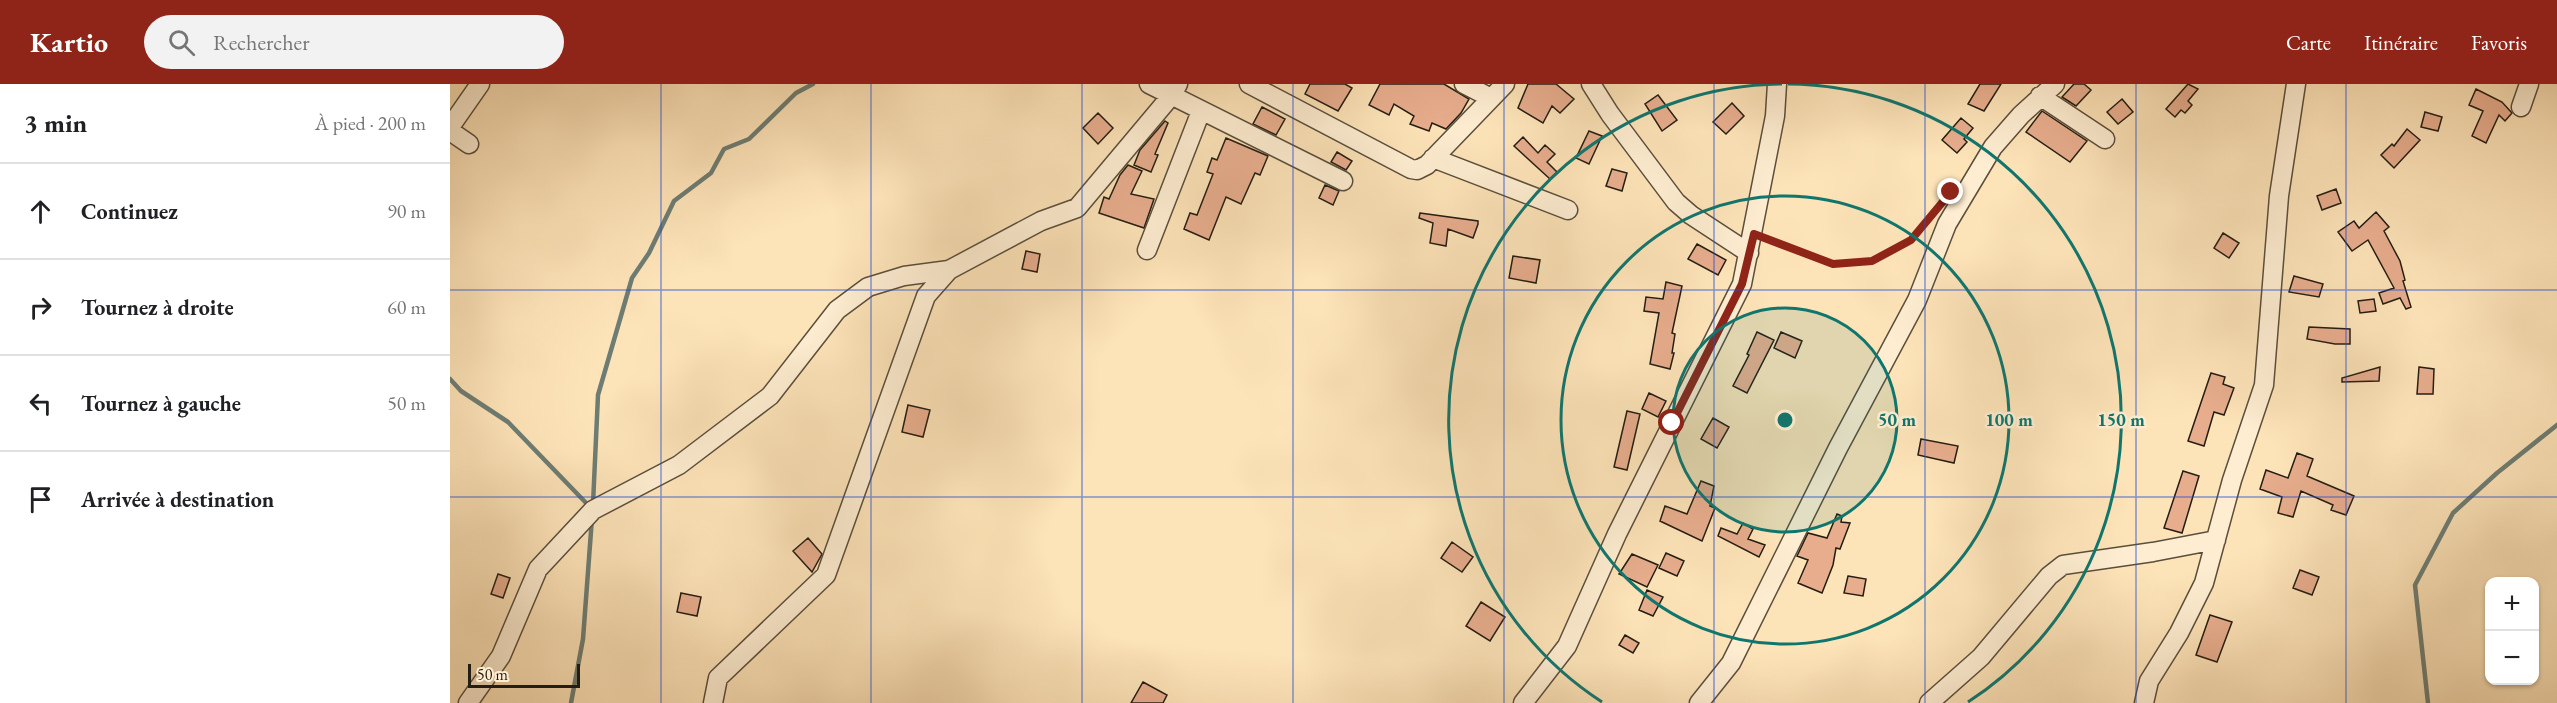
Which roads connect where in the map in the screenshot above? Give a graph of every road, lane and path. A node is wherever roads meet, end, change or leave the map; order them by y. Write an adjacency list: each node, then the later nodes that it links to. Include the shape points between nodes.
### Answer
1 (480, 84): 16 (street)
2 (1149, 84): 11 (street)
3 (1249, 84): 19 (street, via 1412,169 1422,168)
4 (1464, 84): 13 (street)
5 (1505, 84): 13 (street)
6 (1591, 84): 25 (street, via 1676,202)
7 (1777, 84): 23 (street)
8 (2055, 84): 12 (street)
9 (2296, 84): 27 (street, via 2279,196 2264,385)
10 (2529, 84): 14 (street)
11 (1174, 90): 15 (street); 26 (street, via 1077,208 1041,221)
12 (2040, 96): 17 (street); 31 (street, via 1994,147 1947,224 1917,300 1838,448 1736,655)
13 (1491, 98): 19 (street)
14 (2521, 107)
15 (1201, 111): 20 (street); 24 (street)
16 (450, 129): 18 (street)
17 (2105, 139)
18 (469, 144)
19 (1433, 159): 22 (street)
20 (1343, 182)
21 (1944, 199): 23 (path, via 1911,240 1872,261 1833,264)
22 (1568, 210)
23 (1754, 234): 25 (street)
24 (1147, 250)
25 (1749, 253): 30 (street, via 1742,284 1617,534 1567,646)
26 (949, 270): 28 (street, via 904,276 868,287 837,309 770,396 679,465 593,510 538,569 501,656); 29 (street, via 926,296 826,575 718,678)
27 (2216, 540): 32 (street, via 2063,565 2049,576 1981,657); 33 (street, via 2199,593 2180,633 2149,681)
28 (468, 703)
29 (713, 703)
30 (1523, 703)
31 (1699, 703)
32 (1929, 703)
33 (2144, 703)

